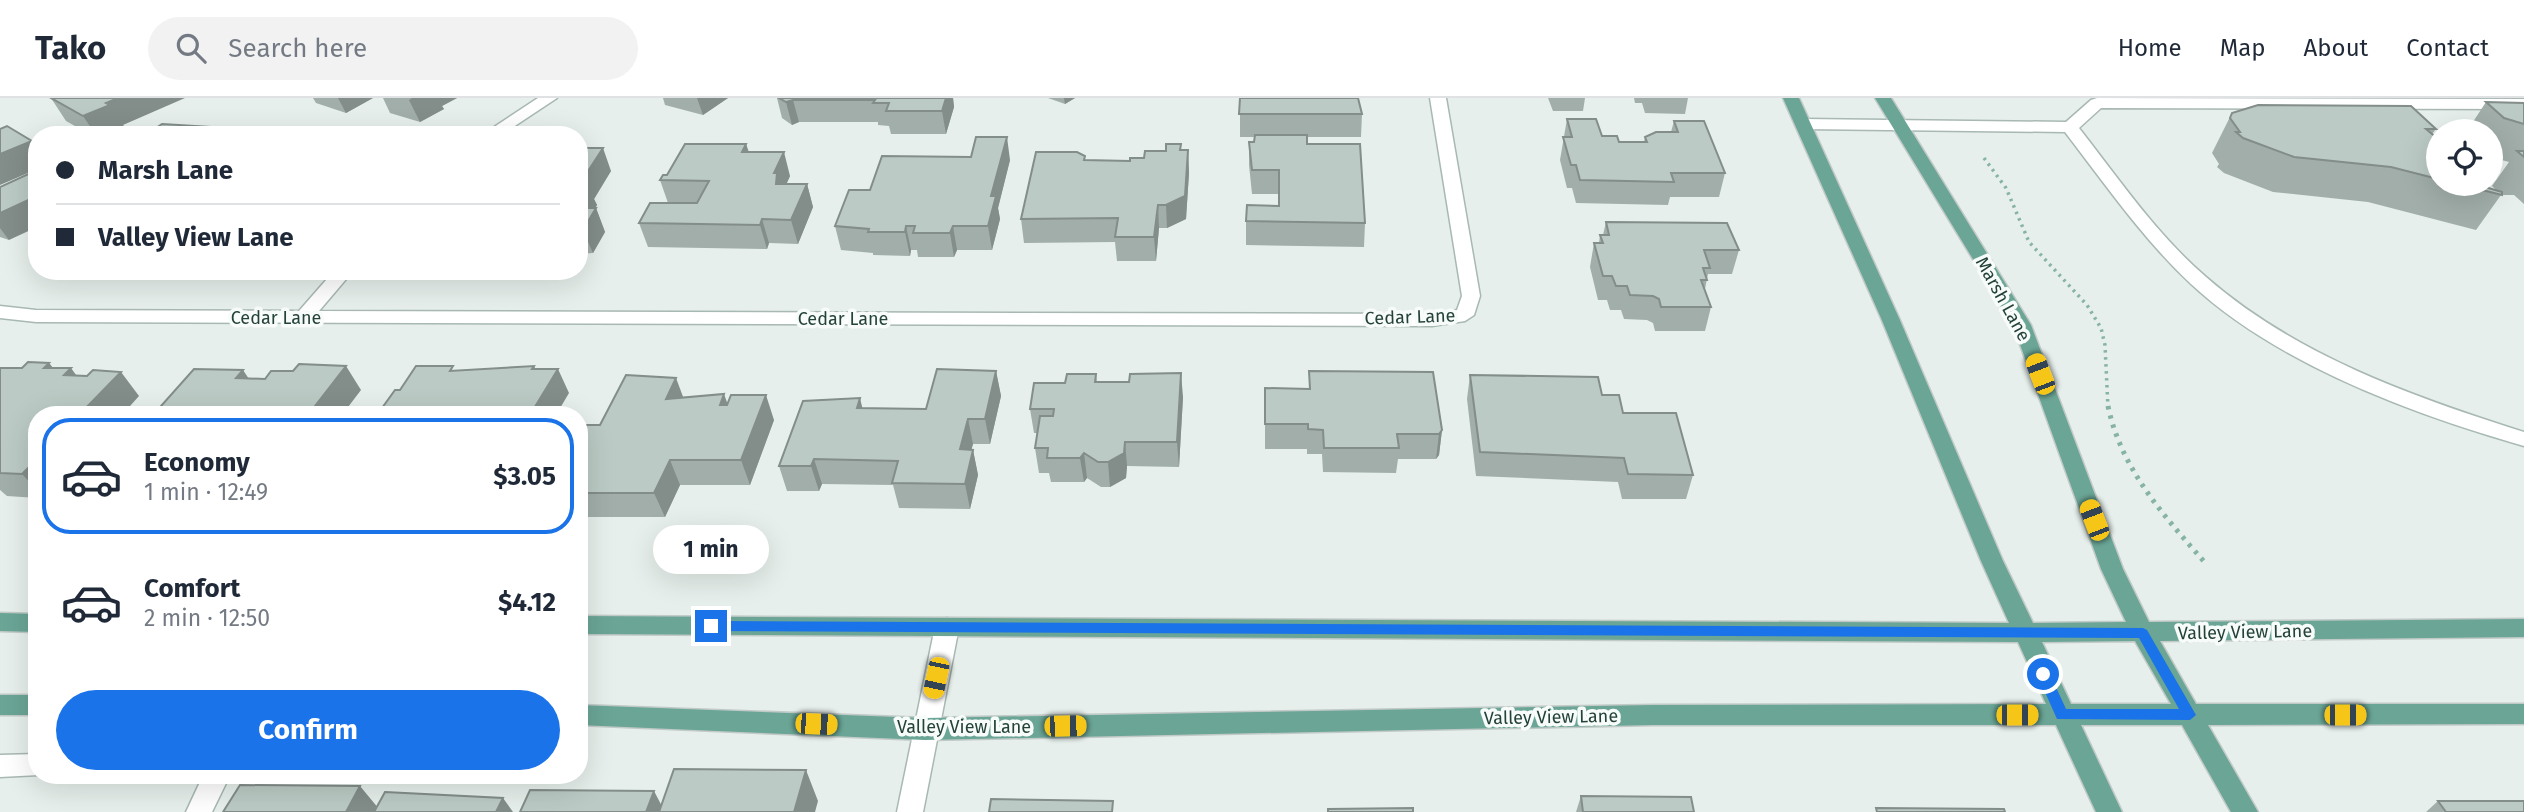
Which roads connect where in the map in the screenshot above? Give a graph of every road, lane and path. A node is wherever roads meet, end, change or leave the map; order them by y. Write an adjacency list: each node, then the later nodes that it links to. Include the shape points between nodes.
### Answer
1 (549, 98): 8 (street)
2 (1438, 98): 13 (street, Cedar Lane, via 1471,296 1465,315 1432,320)
3 (1791, 98): 6 (main road)
4 (1883, 98): 7 (main road, Marsh Lane)
5 (2524, 104): 10 (street, via 2097,103)
6 (1804, 124): 7 (street); 21 (main road)
7 (1899, 125): 9 (street); 22 (main road, Marsh Lane, via 2022,325 2112,569)
8 (504, 126)
9 (1961, 126): 10 (street); 15 (path, via 2006,189 2033,247 2101,328 2107,361 2105,396 2112,426 2159,511)
10 (2070, 127): 14 (street, via 2165,246 2201,282 2251,320 2338,370 2448,416)
11 (336, 280): 13 (street)
12 (0, 312): 13 (street, Cedar Lane)
13 (303, 318)
14 (2524, 439)
15 (2207, 565)
16 (0, 622): 17 (main road)
17 (28, 623)
18 (588, 625): 19 (main road, Valley View Lane)
19 (947, 627): 21 (main road, Valley View Lane); 29 (street)
20 (2524, 628): 22 (main road, Valley View Lane)
21 (2025, 633): 22 (main road, Valley View Lane); 27 (main road)
22 (2143, 633): 28 (main road, Marsh Lane)
23 (0, 705): 24 (main road)
24 (28, 705)
25 (2524, 714): 28 (main road, Valley View Lane)
26 (588, 715): 29 (main road, Valley View Lane)
27 (2062, 715): 28 (main road, Valley View Lane); 29 (main road, Valley View Lane, via 1653,715); 35 (main road)
28 (2190, 715): 36 (main road, Marsh Lane)
29 (925, 729): 34 (street)
30 (28, 765): 31 (street)
31 (0, 766)
32 (213, 784): 33 (street)
33 (199, 812)
34 (909, 812)
35 (2109, 812)
36 (2245, 812)

